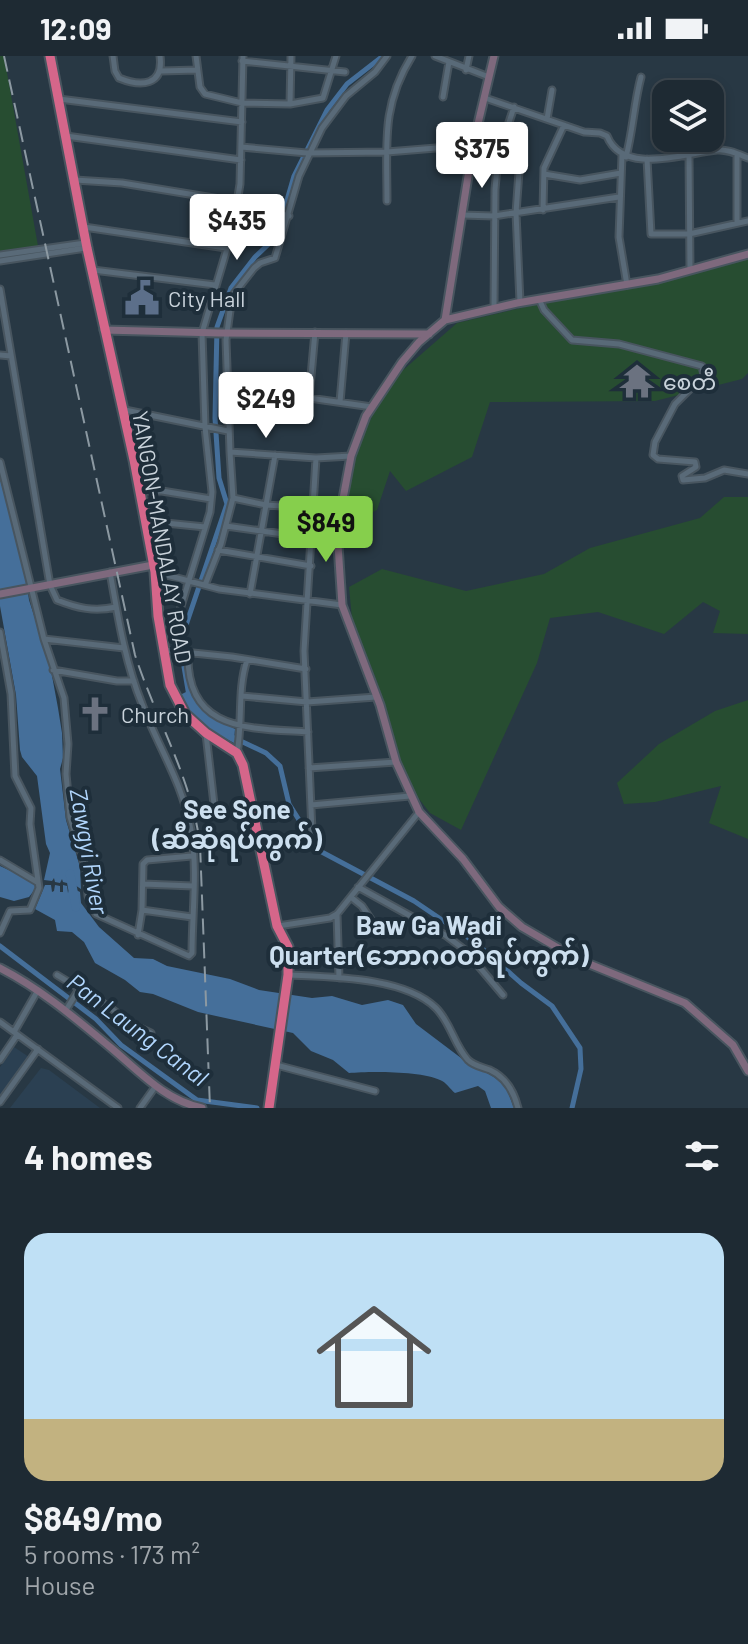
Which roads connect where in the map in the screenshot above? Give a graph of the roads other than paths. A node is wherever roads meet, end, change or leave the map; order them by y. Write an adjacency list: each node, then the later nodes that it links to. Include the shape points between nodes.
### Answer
1 (50, 56): 24 (highway, YANGON-MANDALAY ROAD)
2 (113, 56): 18 (street, via 115,71 127,81 139,84)
3 (160, 56): 18 (street)
4 (196, 56): 15 (street)
5 (291, 56): 14 (street)
6 (336, 56): 16 (street)
7 (387, 56): 37 (street, via 346,96)
8 (412, 56): 36 (street, via 389,104)
9 (435, 56): 13 (street)
10 (469, 56): 17 (street)
11 (494, 56): 21 (main road)
12 (242, 59): 14 (street); 26 (street)
13 (449, 62): 17 (street); 23 (street)
14 (290, 64): 16 (street); 27 (street)
15 (197, 70): 18 (street); 26 (street, via 205,94)
16 (333, 70): 19 (street); 27 (street, via 323,98)
17 (466, 70): 21 (street)
18 (161, 71)
19 (345, 72)
20 (641, 77): 40 (street, via 633,134)
21 (490, 78): 25 (main road)
22 (552, 90): 29 (street)
23 (443, 97)
24 (58, 98): 30 (street); 33 (highway, YANGON-MANDALAY ROAD)
25 (485, 98): 28 (street); 34 (main road)
26 (242, 103): 27 (street); 30 (street)
27 (290, 104)
28 (514, 107): 29 (street); 32 (street)
29 (547, 119): 31 (street)
30 (242, 122): 35 (street)
31 (564, 125): 40 (street, via 607,136); 45 (street)
32 (505, 135): 51 (street, via 520,158); 54 (street, via 498,156)
33 (65, 136): 43 (street); 46 (highway, YANGON-MANDALAY ROAD)
34 (473, 145): 36 (street); 53 (main road)
35 (241, 147): 37 (street); 43 (street)
36 (387, 152): 37 (street); 48 (street)
37 (309, 153): 52 (street)
38 (737, 154): 39 (street, via 720,150); 41 (street); 56 (street)
39 (689, 155): 42 (street); 58 (street)
40 (624, 156): 42 (street); 44 (street)
41 (748, 158)
42 (647, 159): 58 (street, via 651,234)
43 (241, 160): 49 (street)
44 (621, 173): 45 (street, via 580,180); 47 (street)
45 (544, 174): 50 (street)
46 (74, 180): 49 (street); 57 (highway, YANGON-MANDALAY ROAD)
47 (619, 197): 50 (street); 66 (street)
48 (387, 201)
49 (238, 202): 52 (street); 60 (street)
50 (543, 210): 51 (street)
51 (516, 213): 54 (street); 69 (street)
52 (286, 215): 75 (street, via 275,258 254,268 232,296)
53 (462, 215): 54 (street); 71 (main road)
54 (494, 216): 70 (street)
55 (748, 221): 56 (street)
56 (737, 222): 58 (street)
57 (83, 227): 59 (highway, YANGON-MANDALAY ROAD); 60 (street)
58 (689, 234): 64 (street)
59 (86, 245): 62 (street); 63 (highway, YANGON-MANDALAY ROAD)
60 (226, 248): 65 (street)
61 (748, 254): 64 (main road)
62 (0, 258)
63 (92, 270): 65 (street); 72 (highway, YANGON-MANDALAY ROAD)
64 (690, 271): 66 (main road)
65 (215, 285): 74 (street)
66 (627, 285): 68 (main road)
67 (0, 289): 79 (street)
68 (539, 299): 69 (main road); 92 (street, via 572,340 619,344 702,366 704,375 675,404 653,455 695,462 683,480 719,470)
69 (520, 302): 70 (main road)
70 (494, 309): 71 (main road)
71 (445, 320): 77 (main road)
72 (104, 330): 74 (main road); 84 (highway, YANGON-MANDALAY ROAD)
73 (315, 332): 75 (main road); 76 (main road); 81 (street)
74 (204, 333): 75 (main road); 85 (street)
75 (223, 333): 80 (street)
76 (346, 333): 77 (main road); 82 (street)
77 (429, 334): 83 (main road, via 402,362)
78 (0, 355): 79 (street)
79 (11, 356): 109 (street)
80 (226, 396): 81 (street); 86 (street)
81 (309, 398): 82 (street)
82 (340, 402): 83 (street)
83 (372, 407): 89 (main road)
84 (124, 410): 85 (street); 93 (highway, YANGON-MANDALAY ROAD)
85 (207, 428): 86 (street); 95 (street)
86 (228, 431): 87 (street)
87 (230, 452): 88 (street); 94 (street)
88 (275, 455): 90 (street); 96 (street)
89 (351, 456): 90 (street); 114 (main road, via 338,545)
90 (316, 458): 97 (street)
91 (0, 462): 110 (street)
92 (748, 474)
93 (139, 491): 95 (street); 98 (highway, YANGON-MANDALAY ROAD)
94 (233, 498): 96 (street); 99 (street)
95 (211, 499): 100 (street)
96 (266, 505): 97 (street); 101 (street)
97 (314, 508): 102 (street)
98 (145, 520): 100 (street); 106 (highway, YANGON-MANDALAY ROAD)
99 (226, 526): 101 (street); 103 (street)
100 (205, 527): 108 (street)
101 (262, 530): 102 (street); 104 (street)
102 (312, 538): 105 (street)
103 (218, 550): 104 (street); 108 (street)
104 (257, 557): 105 (street); 112 (street)
105 (311, 566): 113 (street)
106 (154, 569): 107 (main road); 108 (street); 120 (highway, YANGON-MANDALAY ROAD)
107 (110, 572): 109 (main road); 115 (street)
108 (198, 583): 112 (street); 116 (street)
109 (50, 585): 110 (main road); 115 (street, via 57,600 69,605 99,611)
110 (29, 588): 111 (main road); 118 (street)
111 (0, 594)
112 (250, 594): 113 (street)
113 (307, 602): 114 (street); 123 (street)
114 (342, 605): 127 (main road)
115 (116, 607): 119 (street)
116 (175, 626)
117 (0, 632): 143 (street, via 11,694 15,776 31,808)
118 (44, 639): 119 (street); 124 (street)
119 (124, 648): 125 (street)
120 (168, 650): 121 (street); 131 (highway, YANGON-MANDALAY ROAD, via 176,699)
121 (184, 651): 122 (street); 129 (street, via 199,701)
122 (247, 660): 123 (street); 126 (street)
123 (306, 669): 128 (street)
124 (53, 670): 125 (street); 153 (street, via 64,698 70,817 87,873 88,896 96,914)
125 (134, 681): 140 (street, via 182,794)
126 (242, 696): 128 (street); 129 (street)
127 (376, 697): 128 (street); 133 (main road)
128 (307, 702): 130 (street)
129 (240, 728): 130 (street); 132 (street)
130 (308, 732): 134 (street)
131 (206, 733): 132 (highway, YANGON-MANDALAY ROAD); 138 (street)
132 (238, 750): 139 (highway)
133 (396, 762): 134 (street); 135 (main road)
134 (309, 768): 136 (street)
135 (410, 796): 136 (street); 137 (main road)
136 (311, 805): 139 (street, via 312,831 305,841)
137 (419, 812): 145 (street); 168 (main road, via 522,927 577,959 685,1003 733,1045)
138 (215, 813)
139 (260, 853): 151 (highway)
140 (192, 856): 142 (street, via 147,860); 144 (street)
141 (0, 860): 143 (street)
142 (143, 884): 144 (street); 147 (street)
143 (38, 885): 152 (street, via 30,910 10,911)
144 (193, 886): 149 (street)
145 (359, 886): 146 (street); 160 (street, via 465,950)
146 (352, 898): 148 (street); 150 (street)
147 (142, 910): 149 (street); 153 (street)
148 (337, 914): 151 (street); 157 (street)
149 (192, 917): 153 (street, via 192,953 186,956)
150 (372, 921)
151 (277, 926): 156 (highway, via 288,947)
152 (0, 933)
153 (138, 935)
154 (0, 968): 158 (main road)
155 (57, 975): 159 (street)
156 (288, 975): 157 (street); 167 (highway)
157 (339, 978): 176 (street, via 421,996 450,1025 466,1058 503,1079)
158 (38, 990): 161 (main road); 163 (street)
159 (77, 993): 161 (street); 164 (street)
160 (503, 995)
161 (68, 1007): 169 (main road)
162 (0, 1022): 163 (street)
163 (16, 1033): 165 (street); 166 (street)
164 (151, 1033)
165 (38, 1049): 171 (street); 173 (street)
166 (0, 1060)
167 (275, 1065): 170 (street); 172 (highway)
168 (748, 1071)
169 (155, 1087): 174 (street); 175 (main road)
170 (375, 1091)
171 (0, 1102)
172 (270, 1103)
173 (118, 1108)
174 (140, 1108)
175 (199, 1108)
176 (518, 1108)

